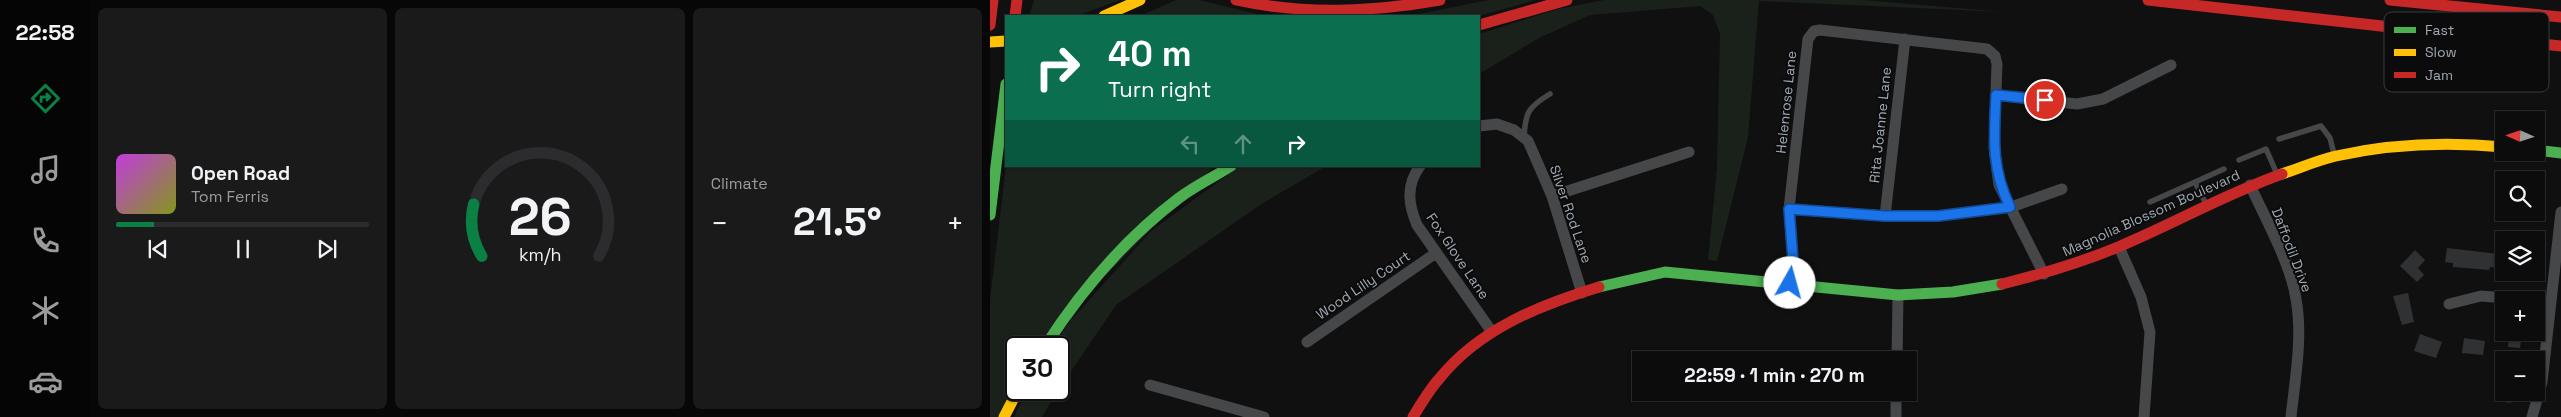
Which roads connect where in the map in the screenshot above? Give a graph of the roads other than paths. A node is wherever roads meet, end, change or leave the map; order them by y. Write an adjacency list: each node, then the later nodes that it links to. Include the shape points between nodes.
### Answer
1 (993, 0): 12 (main road)
2 (1017, 0): 10 (main road)
3 (1140, 0): 11 (main road)
4 (1236, 0): 5 (main road, via 1335,10 1384,10)
5 (1440, 0)
6 (1567, 0): 13 (main road)
7 (2148, 0): 14 (main road)
8 (2390, 0): 9 (main road)
9 (2511, 12)
10 (1015, 15)
11 (1106, 15)
12 (990, 25)
13 (1480, 25)
14 (2384, 26)
15 (1905, 38): 21 (street, Helenrose Lane, via 1987,49 1995,56 1997,64); 42 (street, Helenrose Lane, via 1820,30 1810,34); 45 (street, Rita Joanne Lane)
16 (1005, 41): 17 (main road)
17 (990, 42)
18 (2171, 64): 21 (street, via 2103,99 2077,104)
19 (1005, 92): 44 (main road)
20 (1550, 94): 23 (lane, via 1529,110 1525,117)
21 (1996, 95): 41 (street, Helenrose Lane, via 1994,148 1999,185)
22 (1480, 126): 23 (street, via 1497,124)
23 (1524, 138): 38 (street, Silver Rod Lane)
24 (2279, 139): 29 (lane, via 2322,126 2330,138)
25 (2495, 146): 29 (main road, Magnolia Blossom Boulevard, via 2473,144 2372,149)
26 (2545, 151): 28 (main road)
27 (1689, 152): 38 (street)
28 (2561, 153)
29 (2334, 156): 34 (main road, Magnolia Blossom Boulevard)
30 (2239, 160): 34 (lane, via 2266,149)
31 (1229, 167): 57 (main road, via 1174,202 1074,304)
32 (1419, 167): 47 (street, Fox Glove Lane, via 1412,178 1409,207)
33 (2224, 169): 35 (lane)
34 (2277, 174): 36 (main road, Magnolia Blossom Boulevard)
35 (2195, 182): 39 (lane); 40 (lane)
36 (2250, 185): 40 (main road, Magnolia Blossom Boulevard); 68 (street, Daffodil Drive, via 2285,264 2296,298 2298,349)
37 (2062, 189): 41 (street)
38 (1552, 196): 50 (street, Silver Rod Lane)
39 (2150, 202)
40 (2206, 206): 46 (main road, Magnolia Blossom Boulevard)
41 (2010, 207): 45 (street, via 1938,216); 48 (street, Helenrose Lane)
42 (1789, 209): 45 (street); 49 (street, Helenrose Lane, via 1793,260)
43 (2561, 212): 54 (street)
44 (990, 215)
45 (1885, 216)
46 (2118, 247): 48 (main road, Magnolia Blossom Boulevard); 67 (street, via 2141,297 2150,332)
47 (1436, 253): 56 (street, Fox Glove Lane); 58 (street, Wood Lilly Court)
48 (2044, 274): 51 (main road, Magnolia Blossom Boulevard, via 1991,287)
49 (1790, 283): 50 (main road, Magnolia Blossom Boulevard, via 1665,272); 51 (main road, Magnolia Blossom Boulevard)
50 (1582, 293): 56 (main road, Magnolia Blossom Boulevard, via 1548,303)
51 (1898, 295): 59 (street)
52 (2495, 297): 55 (street, via 2482,296)
53 (2545, 301): 54 (street)
54 (2551, 302): 69 (street, via 2542,382)
55 (2449, 304)
56 (1492, 332): 63 (main road, Magnolia Blossom Boulevard, via 1439,378)
57 (1052, 336)
58 (1307, 342)
59 (1897, 351)
60 (1150, 385): 65 (street)
61 (1012, 401): 64 (main road)
62 (1896, 401): 66 (street)
63 (1415, 416)
64 (1004, 417)
65 (1264, 417)
66 (1896, 417)
67 (2144, 417)
68 (2291, 417)
69 (2532, 417)

